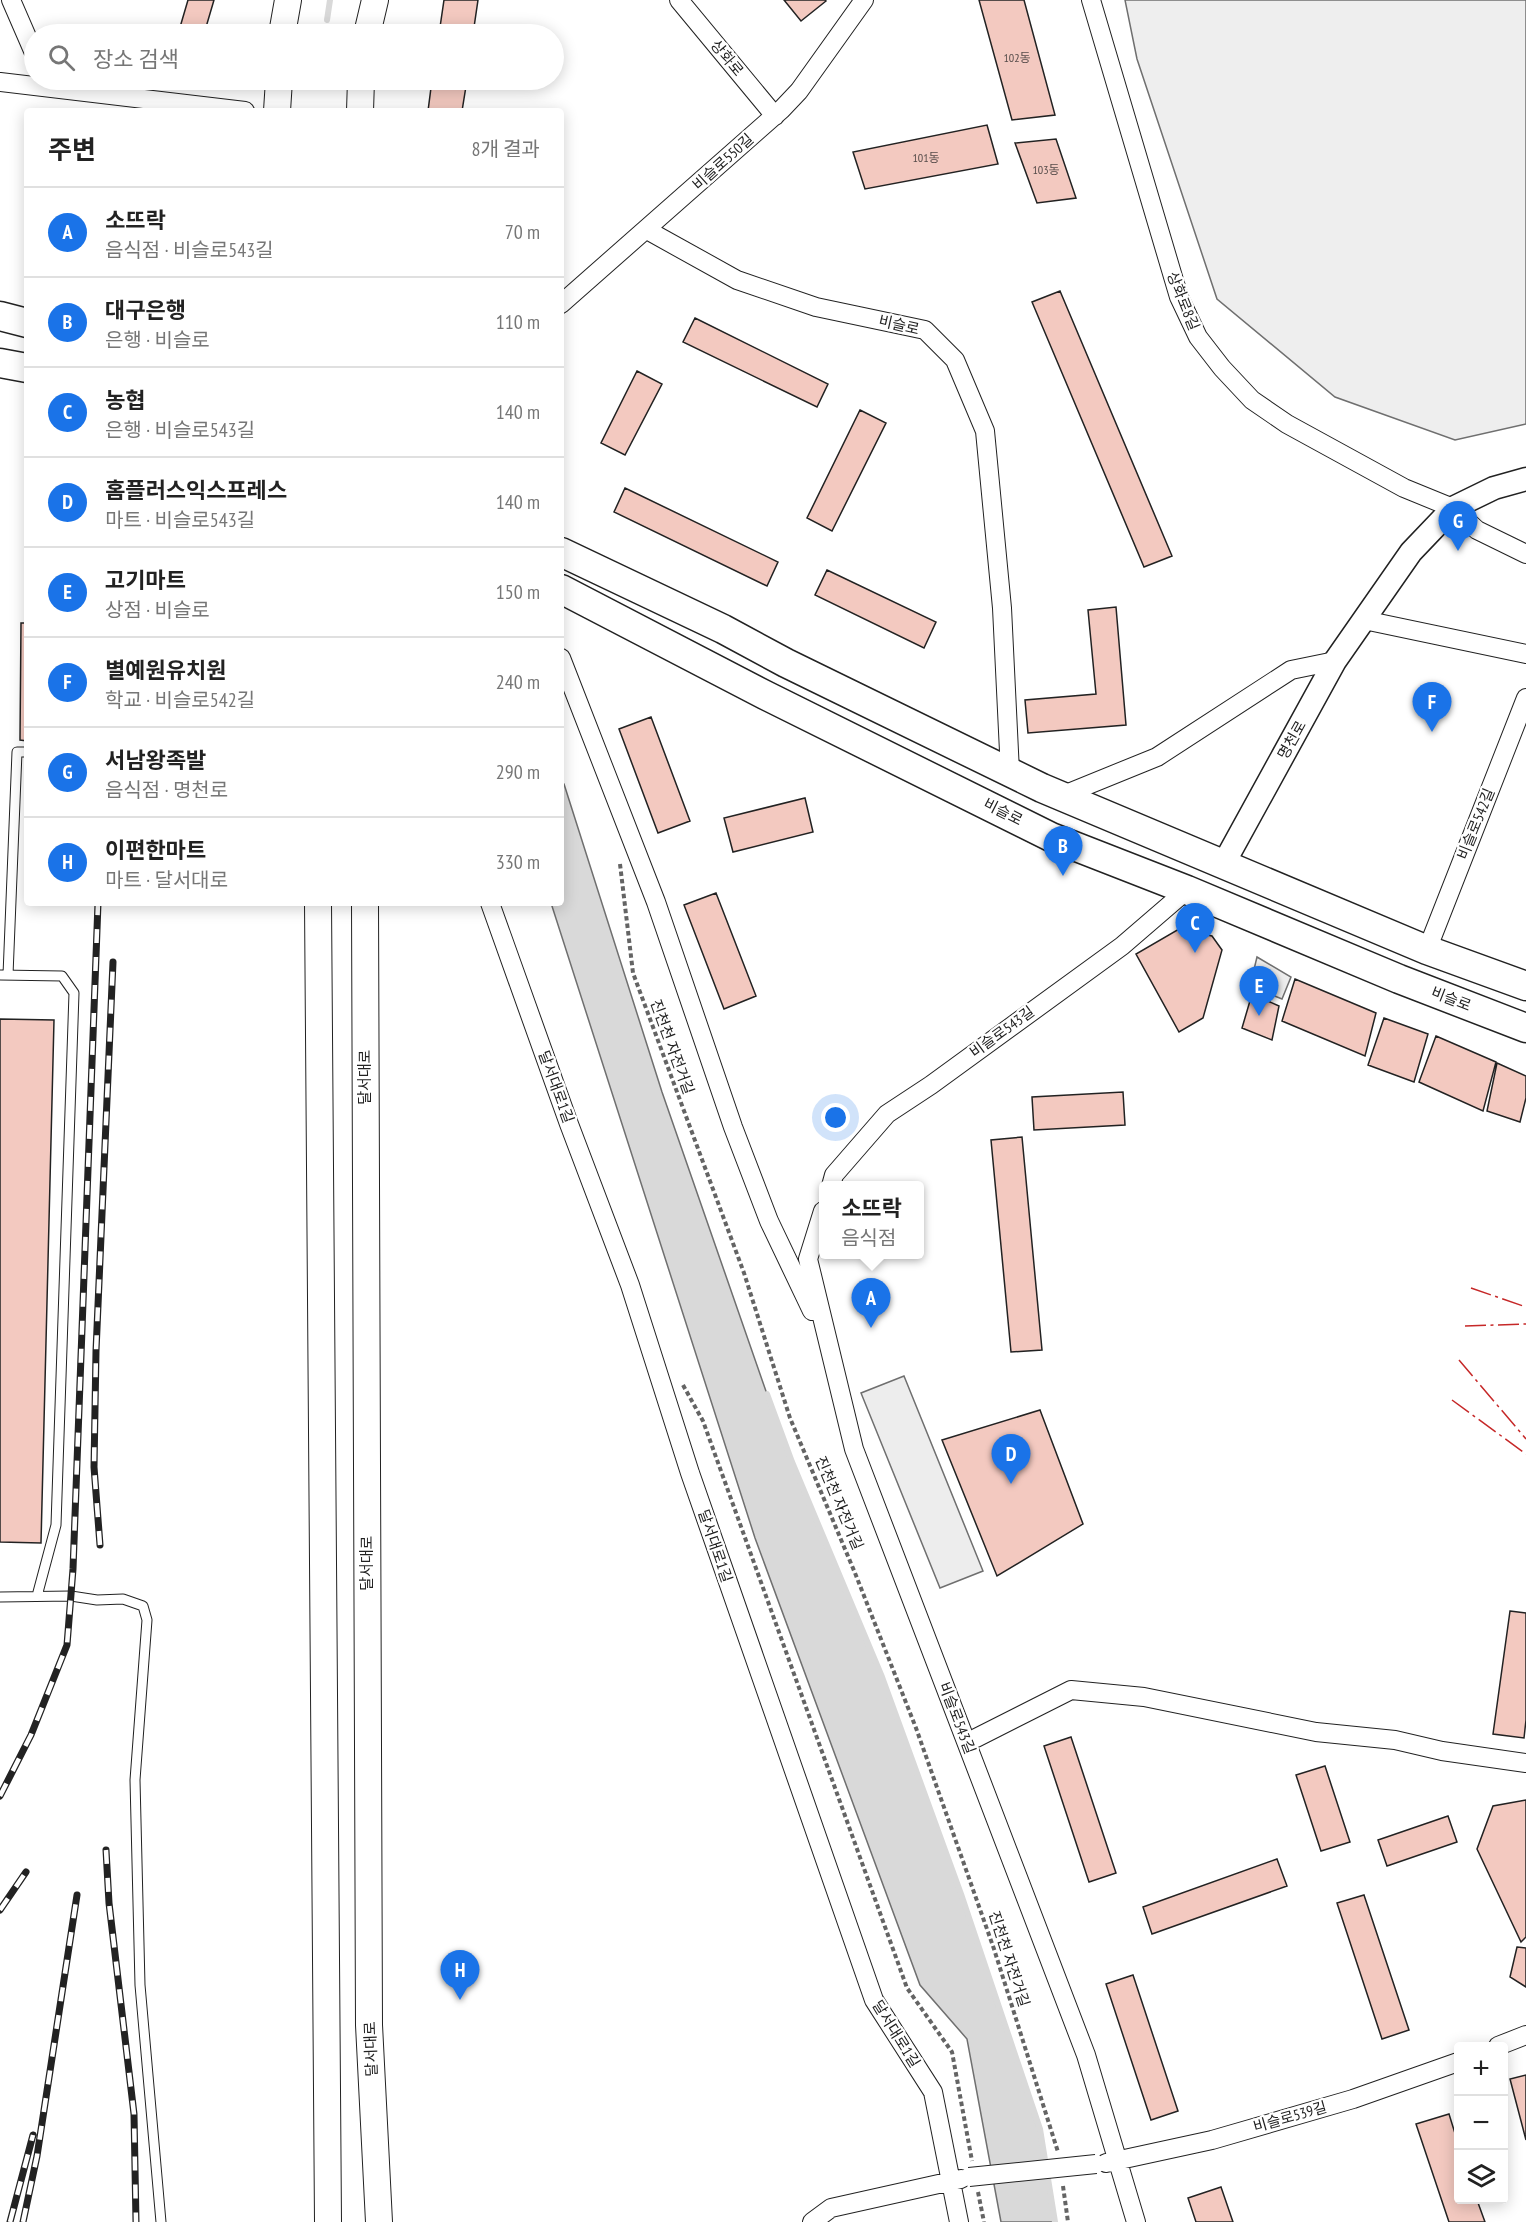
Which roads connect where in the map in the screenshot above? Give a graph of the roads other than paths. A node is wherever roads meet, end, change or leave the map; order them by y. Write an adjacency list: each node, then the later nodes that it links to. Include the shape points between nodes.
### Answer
1 (10, 0): 9 (street)
2 (288, 0): 7 (main road)
3 (375, 0): 8 (main road)
4 (679, 0): 18 (street, 상화로)
5 (864, 0): 18 (street, 비슬로550길, via 799,91)
6 (1091, 0): 26 (street, 상화로8길, via 1179,297 1198,337 1252,400 1287,424 1404,489)
7 (284, 24)
8 (369, 24)
9 (24, 31)
10 (0, 82): 11 (street)
11 (24, 83)
12 (92, 90): 15 (street)
13 (278, 90): 16 (main road)
14 (361, 90): 17 (main road)
15 (223, 108)
16 (277, 108)
17 (360, 108)
18 (775, 116): 19 (street, 비슬로550길)
19 (647, 230): 20 (street, 비슬로550길); 38 (street, 비슬로, via 737,280 816,307 925,330 955,360 985,431 1002,608)
20 (564, 301)
21 (0, 316): 22 (main road)
22 (24, 322)
23 (0, 363): 24 (main road)
24 (24, 367)
25 (1526, 479): 26 (street, 명천로, via 1494,488)
26 (1453, 507): 28 (street, via 1477,530); 32 (street, 명천로, via 1412,552)
27 (564, 553): 38 (main road)
28 (1526, 554)
29 (564, 590): 31 (main road, 비슬로)
30 (564, 610): 31 (main road)
31 (609, 613): 41 (main road, 비슬로, via 1051,837)
32 (1364, 620): 33 (street); 34 (street, 명천로)
33 (1526, 654)
34 (1335, 661): 39 (street, via 1291,670 1157,757); 40 (street, 명천로)
35 (564, 666): 51 (street, via 656,902 769,1221)
36 (1526, 698): 45 (street, 비슬로542길)
37 (24, 753): 46 (lane, via 16,752)
38 (1010, 772): 39 (main road)
39 (1061, 796): 40 (main road)
40 (1224, 863): 45 (main road)
41 (1187, 890): 48 (main road, 비슬로); 49 (street, 비슬로543길, via 1122,946 887,1114)
42 (318, 906): 62 (main road)
43 (364, 906): 63 (main road, 달서대로, via 369,2025)
44 (491, 906): 60 (street, 달서대로1길, via 630,1285 690,1473 874,2000 933,2092)
45 (1427, 950): 47 (main road)
46 (4, 975): 52 (lane, via 62,976 74,993 56,1525)
47 (1526, 986)
48 (1526, 1028)
49 (832, 1181)
50 (819, 1223): 51 (street, 비슬로543길, via 808,1259)
51 (831, 1353): 59 (street, 비슬로543길, via 854,1449 1086,2055)
52 (37, 1596): 53 (lane); 61 (lane, via 123,1599 142,1606 147,1620 135,1780 140,1985)
53 (0, 1597)
54 (976, 1738): 55 (street, via 1071,1690 1082,1690 1144,1697 1316,1732 1395,1740)
55 (1526, 1763)
56 (1526, 2036): 57 (street)
57 (1508, 2042)
58 (1454, 2063): 59 (street, 비슬로539길, via 1212,2140)
59 (1118, 2161): 60 (street, 비슬로539길, bridge); 66 (street, 비슬로543길)
60 (950, 2181): 64 (street, 비슬로539길, via 831,2208); 65 (street, 달서대로1길)
61 (161, 2222)
62 (328, 2222)
63 (379, 2222)
64 (812, 2222)
65 (959, 2222)
66 (1136, 2222)

